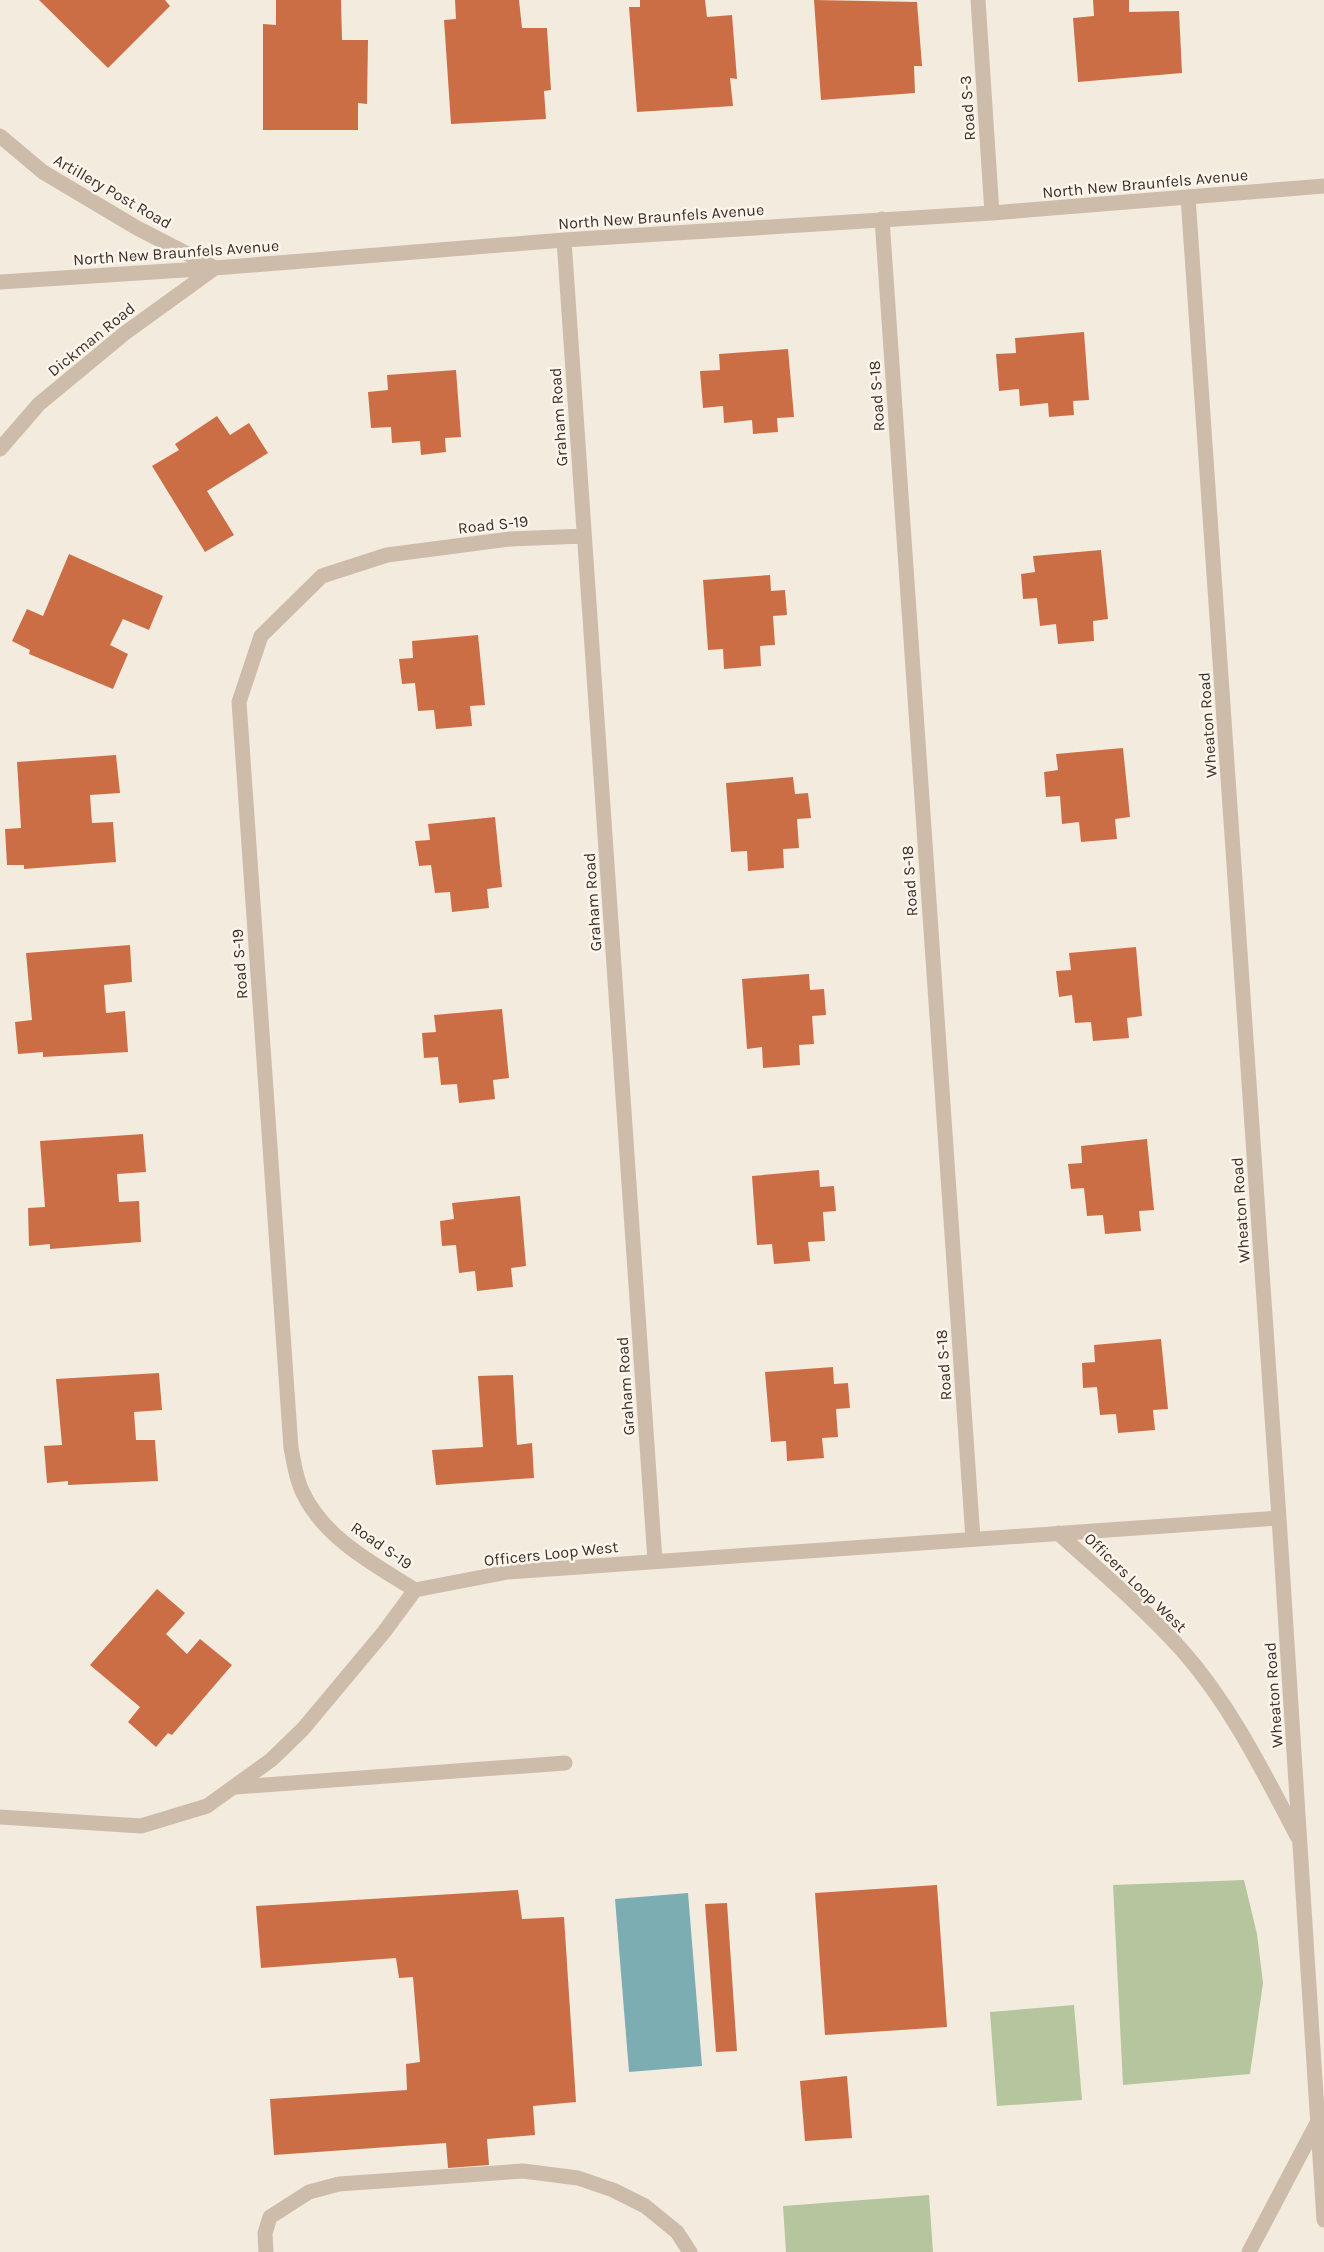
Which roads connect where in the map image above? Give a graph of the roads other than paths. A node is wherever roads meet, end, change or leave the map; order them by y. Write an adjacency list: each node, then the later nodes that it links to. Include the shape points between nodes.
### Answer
1 (978, 0): 5 (street, Road S-3)
2 (0, 136): 8 (street, Artillery Post Road, via 43,172 137,228)
3 (1324, 186): 4 (street, North New Braunfels Avenue)
4 (1188, 197): 5 (street, North New Braunfels Avenue); 12 (street, Wheaton Road)
5 (992, 213): 6 (street, North New Braunfels Avenue)
6 (882, 219): 7 (street, North New Braunfels Avenue); 14 (street, Road S-18)
7 (564, 240): 8 (street, North New Braunfels Avenue); 11 (street, Graham Road)
8 (215, 268): 9 (street, North New Braunfels Avenue); 10 (street, Dickman Road, via 124,333 48,397)
9 (0, 282)
10 (0, 449)
11 (584, 536): 15 (street, Graham Road); 16 (street, Road S-19, via 510,539 387,555 322,576 261,636 239,702 291,1448 302,1493 323,1523 352,1550)
12 (1279, 1518): 13 (street, Officers Loop West); 20 (street, Wheaton Road)
13 (1058, 1533): 14 (street, Officers Loop West); 20 (street, Officers Loop West, via 1146,1612 1216,1694 1249,1745)
14 (973, 1539): 15 (street, Officers Loop West)
15 (655, 1561): 16 (street, Officers Loop West, via 508,1572)
16 (415, 1590): 18 (street, via 303,1729)
17 (565, 1763): 18 (street)
18 (236, 1787): 19 (street, via 207,1806 141,1826)
19 (0, 1817)
20 (1300, 1842): 21 (street, Wheaton Road)
21 (1317, 2123): 22 (street, Wheaton Road); 25 (street)
22 (1324, 2220)
23 (266, 2252): 24 (street, via 265,2233 270,2217 309,2192 339,2184 523,2171 578,2178 613,2190 645,2206 677,2232)
24 (690, 2252)
25 (1249, 2252)

